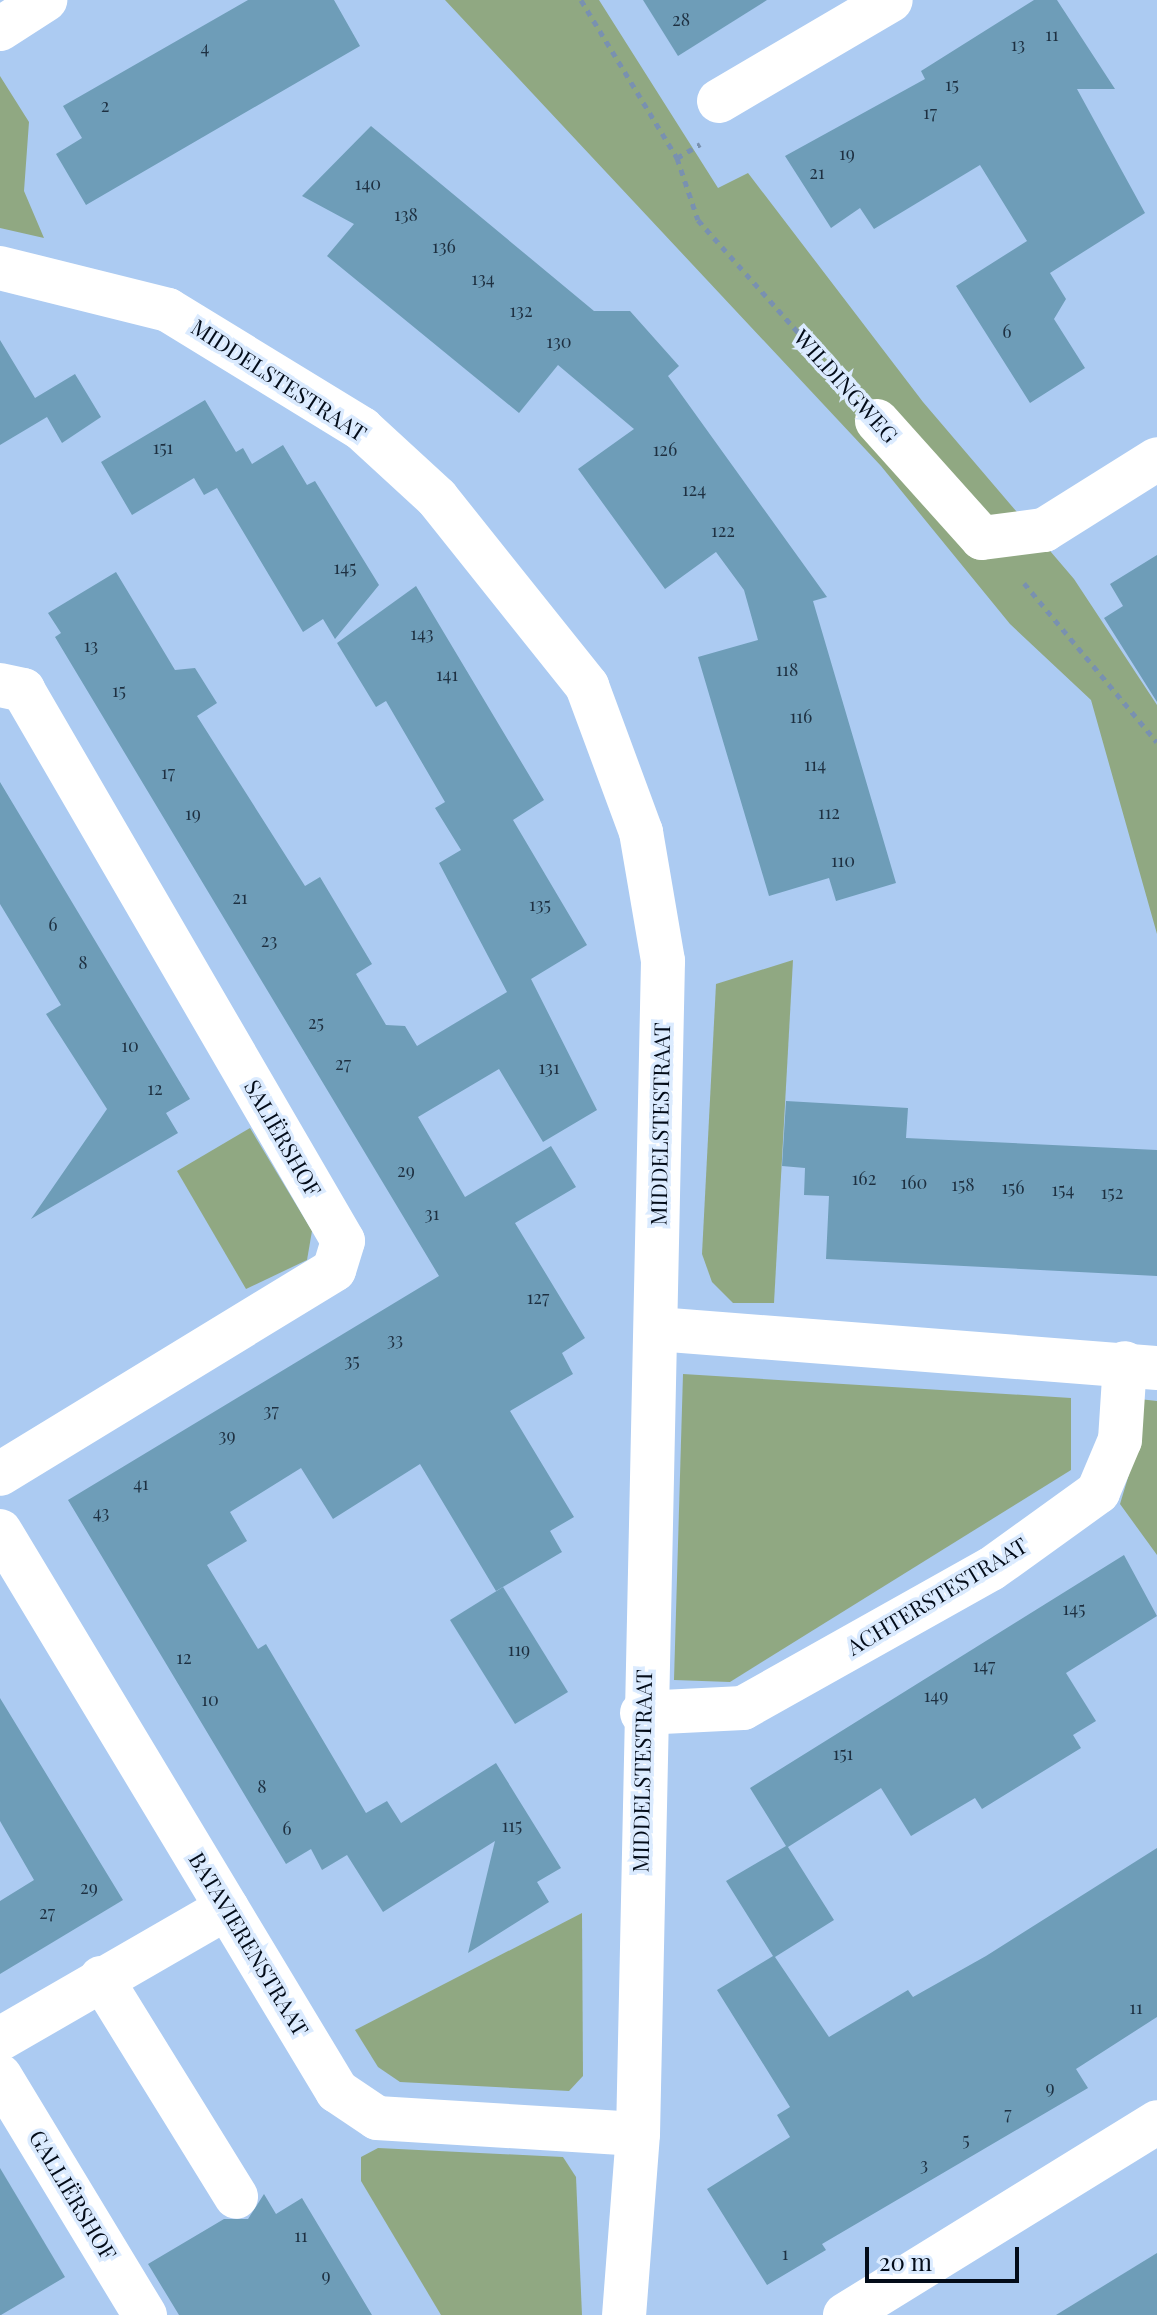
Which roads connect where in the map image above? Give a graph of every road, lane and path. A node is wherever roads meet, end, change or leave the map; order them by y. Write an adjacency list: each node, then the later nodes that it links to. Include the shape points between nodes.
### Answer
1 (45, 0): 4 (street)
2 (581, 0): 7 (path, WILDINGWEG, via 677,158 698,220)
3 (891, 0): 5 (street)
4 (0, 29)
5 (719, 101)
6 (0, 268): 12 (street, MIDDELSTESTRAAT, via 168,310 362,429 437,498 587,686 641,832 663,961)
7 (877, 421): 9 (street, WILDINGWEG)
8 (1157, 459): 9 (street, via 1044,530)
9 (982, 538): 11 (path, via 1075,638)
10 (0, 685): 14 (street, SALIËRSHOF, via 23,690 343,1241 334,1270)
11 (1157, 742)
12 (657, 1329): 13 (street, ACHTERSTESTRAAT); 16 (street, MIDDELSTESTRAAT)
13 (1141, 1366): 16 (street, ACHTERSTESTRAAT, via 1120,1440 1098,1492 991,1569 743,1708)
14 (0, 1474)
15 (0, 1531): 17 (street, BATAVIERENSTRAAT)
16 (642, 1713): 22 (street, MIDDELSTESTRAAT)
17 (227, 1908): 18 (street); 22 (street, BATAVIERENSTRAAT, via 337,2091 377,2118)
18 (101, 1978): 19 (street); 23 (street)
19 (0, 2039)
20 (0, 2076): 24 (street, GALLIËRSHOF)
21 (1157, 2122): 26 (street)
22 (638, 2134): 25 (street, MIDDELSTESTRAAT)
23 (236, 2197)
24 (145, 2315)
25 (624, 2315)
26 (845, 2315)

